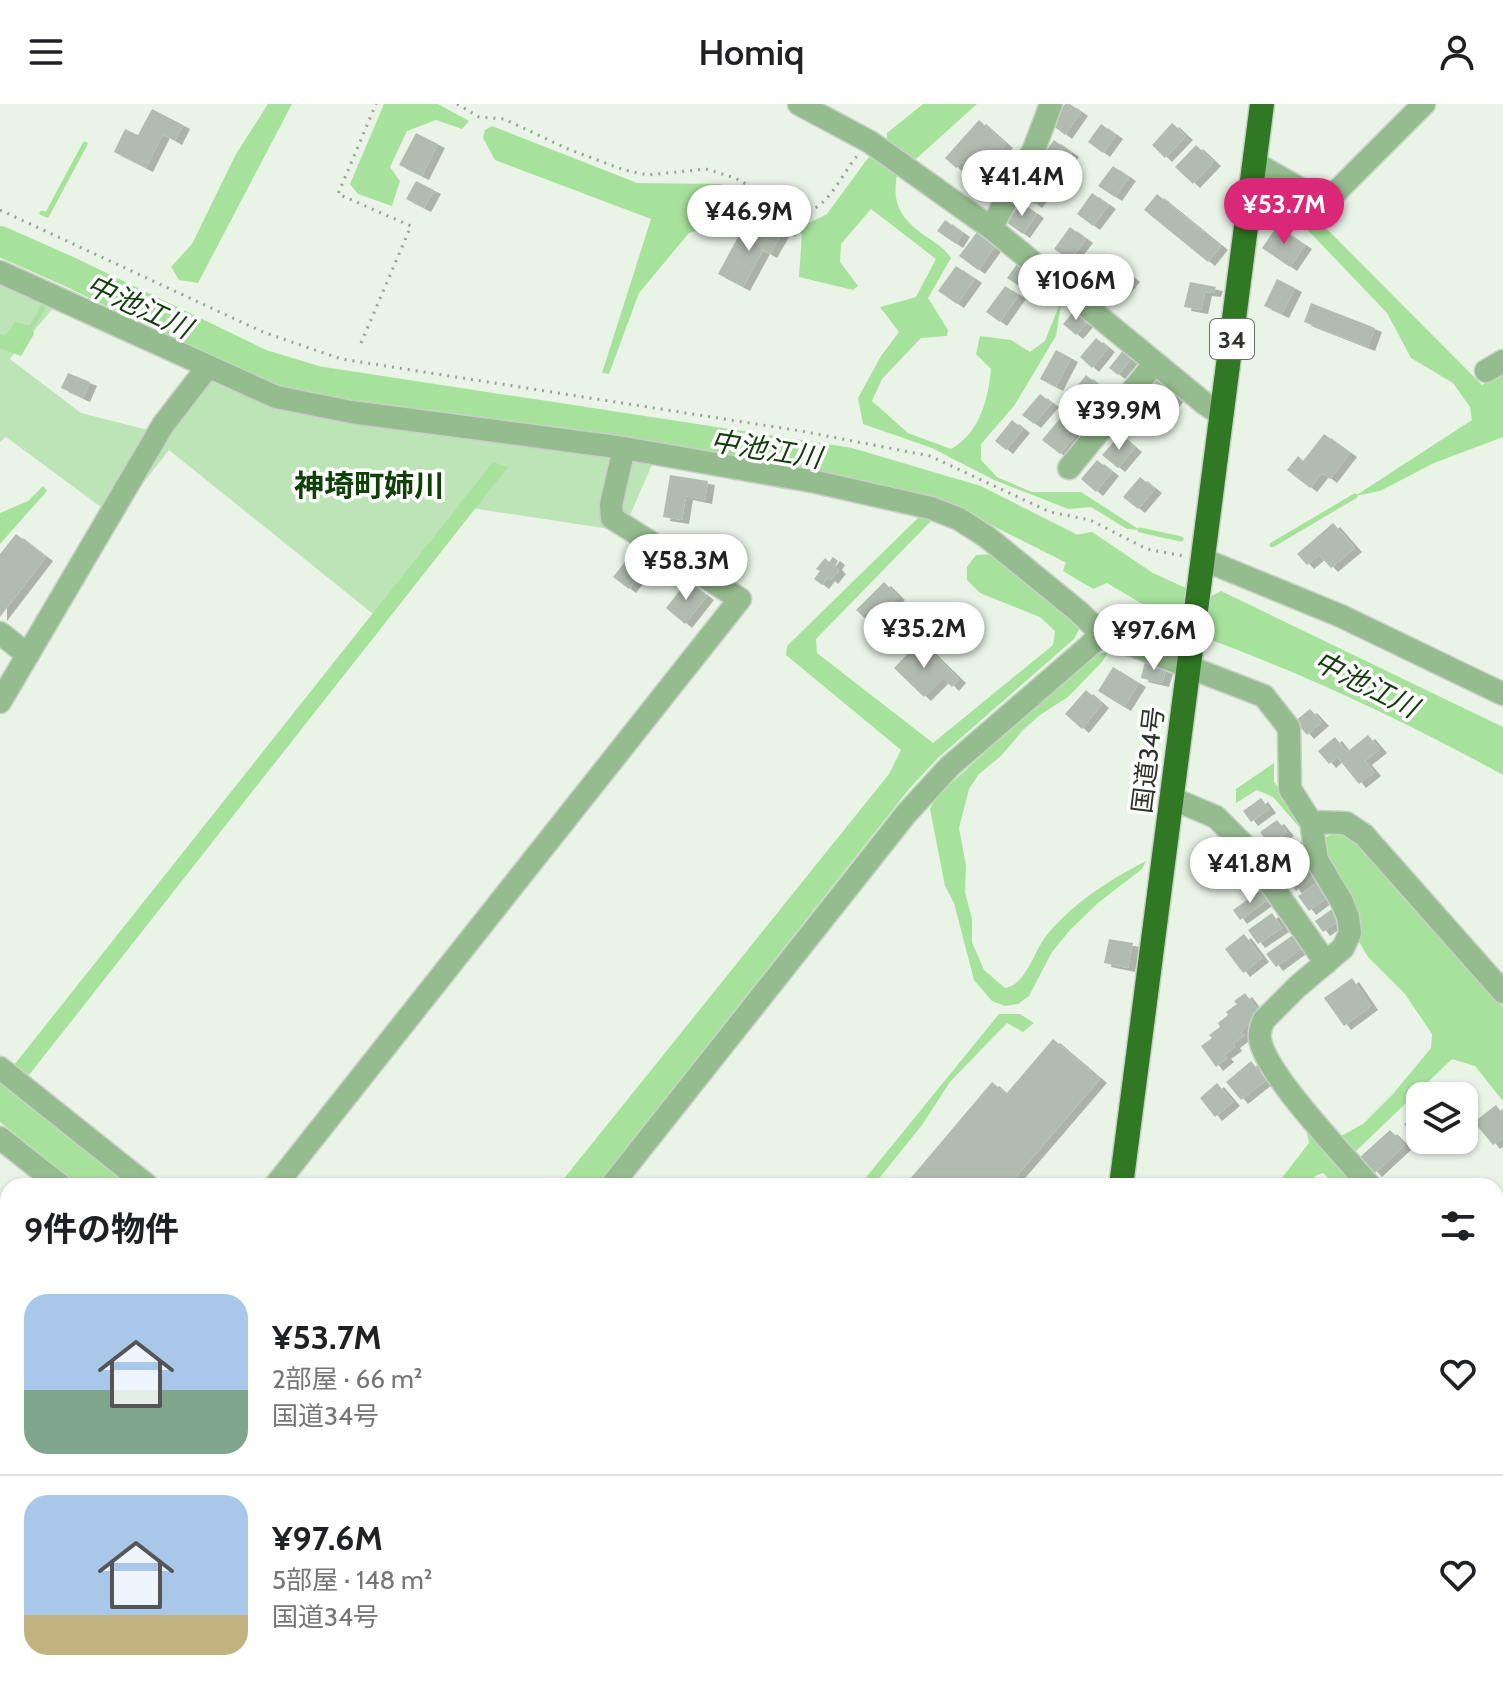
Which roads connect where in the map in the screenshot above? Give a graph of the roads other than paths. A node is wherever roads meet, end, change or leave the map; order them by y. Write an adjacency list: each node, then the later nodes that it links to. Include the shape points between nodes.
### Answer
1 (799, 104): 6 (street, via 870,142)
2 (1051, 104): 6 (street, via 1034,149)
3 (1262, 104): 5 (highway, 国道34号 / 34)
4 (1424, 104): 5 (street, via 1325,203)
5 (1255, 163): 10 (highway, 国道34号 / 34)
6 (991, 228): 8 (street)
7 (0, 272): 9 (street)
8 (1155, 363): 10 (street); 12 (street)
9 (207, 368): 11 (street, via 276,397 351,412); 16 (street, via 163,425)
10 (1222, 415): 13 (highway, 国道34号 / 34)
11 (624, 448): 15 (street, via 931,508 987,537); 28 (street, via 612,518 740,599)
12 (1069, 468)
13 (1201, 566): 17 (highway, 国道34号 / 34); 18 (street, via 1341,616)
14 (0, 633): 16 (street)
15 (1101, 633): 17 (street); 29 (street, via 949,767 906,814)
16 (28, 655): 19 (street)
17 (1189, 657): 20 (highway, 国道34号 / 34); 21 (street, via 1264,696 1289,728 1290,789)
18 (1503, 694)
19 (0, 702)
20 (1171, 798): 22 (street, via 1216,817 1242,843); 30 (highway, 国道34号 / 34)
21 (1311, 822): 22 (street, via 1317,860 1348,917 1350,933); 23 (street, via 1354,827)
22 (1326, 963): 31 (street, via 1269,1014 1260,1042 1316,1124)
23 (1503, 992)
24 (0, 1068): 27 (street)
25 (0, 1138): 26 (street)
26 (51, 1178)
27 (138, 1178)
28 (281, 1178)
29 (617, 1178)
30 (1122, 1178)
31 (1363, 1178)

